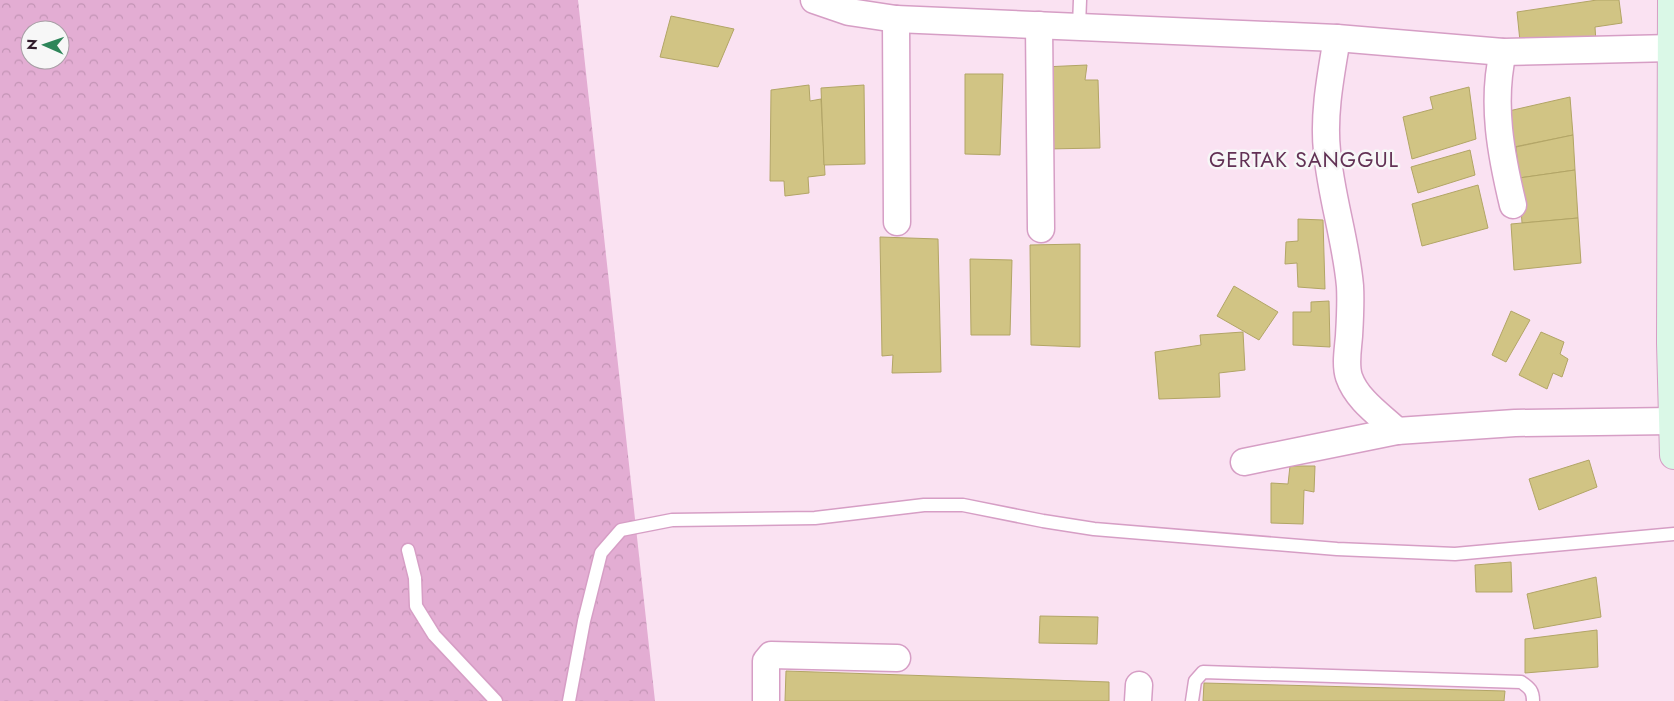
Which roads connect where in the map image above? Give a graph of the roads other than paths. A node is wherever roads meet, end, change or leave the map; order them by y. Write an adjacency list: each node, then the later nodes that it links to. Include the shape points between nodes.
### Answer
1 (814, 0): 4 (street, via 849,12)
2 (1080, 0): 6 (lane)
3 (1672, 0): 8 (main road)
4 (896, 19): 5 (street); 11 (street)
5 (1039, 26): 6 (street); 12 (street)
6 (1079, 26): 7 (street)
7 (1337, 38): 9 (street); 14 (street, via 1326,151 1350,286 1349,376 1363,400)
8 (1672, 48): 9 (street); 13 (main road)
9 (1503, 52): 10 (street, via 1497,94 1502,157)
10 (1513, 205)
11 (897, 222)
12 (1041, 229)
13 (1672, 421): 14 (street, via 1515,422); 15 (main road)
14 (1397, 431): 16 (street)
15 (1674, 455)
16 (1244, 462)
17 (1674, 534): 21 (lane, via 1456,554 1337,549 1094,530 962,505 924,505 814,518 672,520 621,530 601,553)
18 (408, 550): 20 (lane, via 415,578 416,606 434,635)
19 (897, 658): 22 (street, via 771,654 766,661)
20 (496, 701)
21 (569, 701)
22 (766, 701)
23 (1192, 701): 24 (lane, via 1194,681 1203,672 1522,682 1533,692)
24 (1533, 701)

